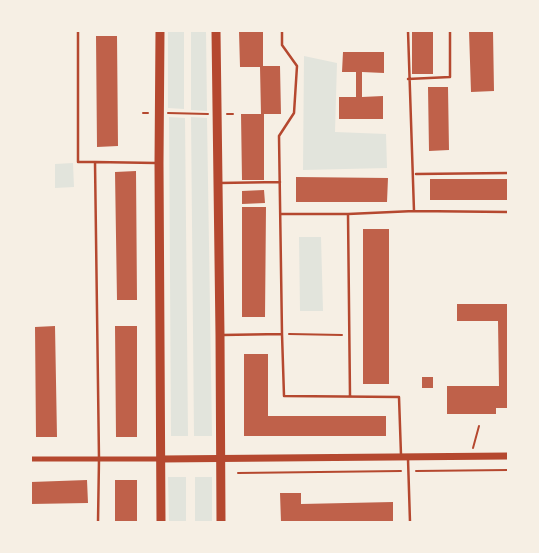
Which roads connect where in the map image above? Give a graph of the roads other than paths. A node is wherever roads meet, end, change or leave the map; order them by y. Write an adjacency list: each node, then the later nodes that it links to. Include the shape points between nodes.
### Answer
1 (78, 31): 8 (lane, via 78,162)
2 (160, 31): 9 (main road)
3 (216, 31): 13 (main road)
4 (282, 31): 12 (lane, via 282,45 297,66 294,114 280,136)
5 (408, 31): 7 (lane)
6 (450, 31): 7 (lane, via 450,78)
7 (408, 80): 14 (lane)
8 (95, 162): 9 (lane); 23 (lane)
9 (159, 162): 24 (main road)
10 (508, 173): 11 (lane)
11 (416, 174)
12 (280, 182): 13 (lane); 16 (lane)
13 (218, 183): 19 (main road)
14 (414, 211): 15 (lane); 17 (lane)
15 (508, 212)
16 (281, 214): 17 (lane); 18 (lane)
17 (348, 214): 20 (lane)
18 (282, 334): 19 (lane); 20 (lane, via 284,396)
19 (220, 335): 25 (main road)
20 (350, 396): 22 (lane, via 399,397)
21 (508, 456): 22 (street)
22 (405, 457): 25 (street); 30 (lane, via 409,471)
23 (99, 459): 24 (street); 26 (street); 27 (lane)
24 (161, 459): 25 (street); 28 (main road)
25 (221, 459): 29 (main road)
26 (31, 460)
27 (98, 522)
28 (161, 522)
29 (221, 522)
30 (410, 522)

